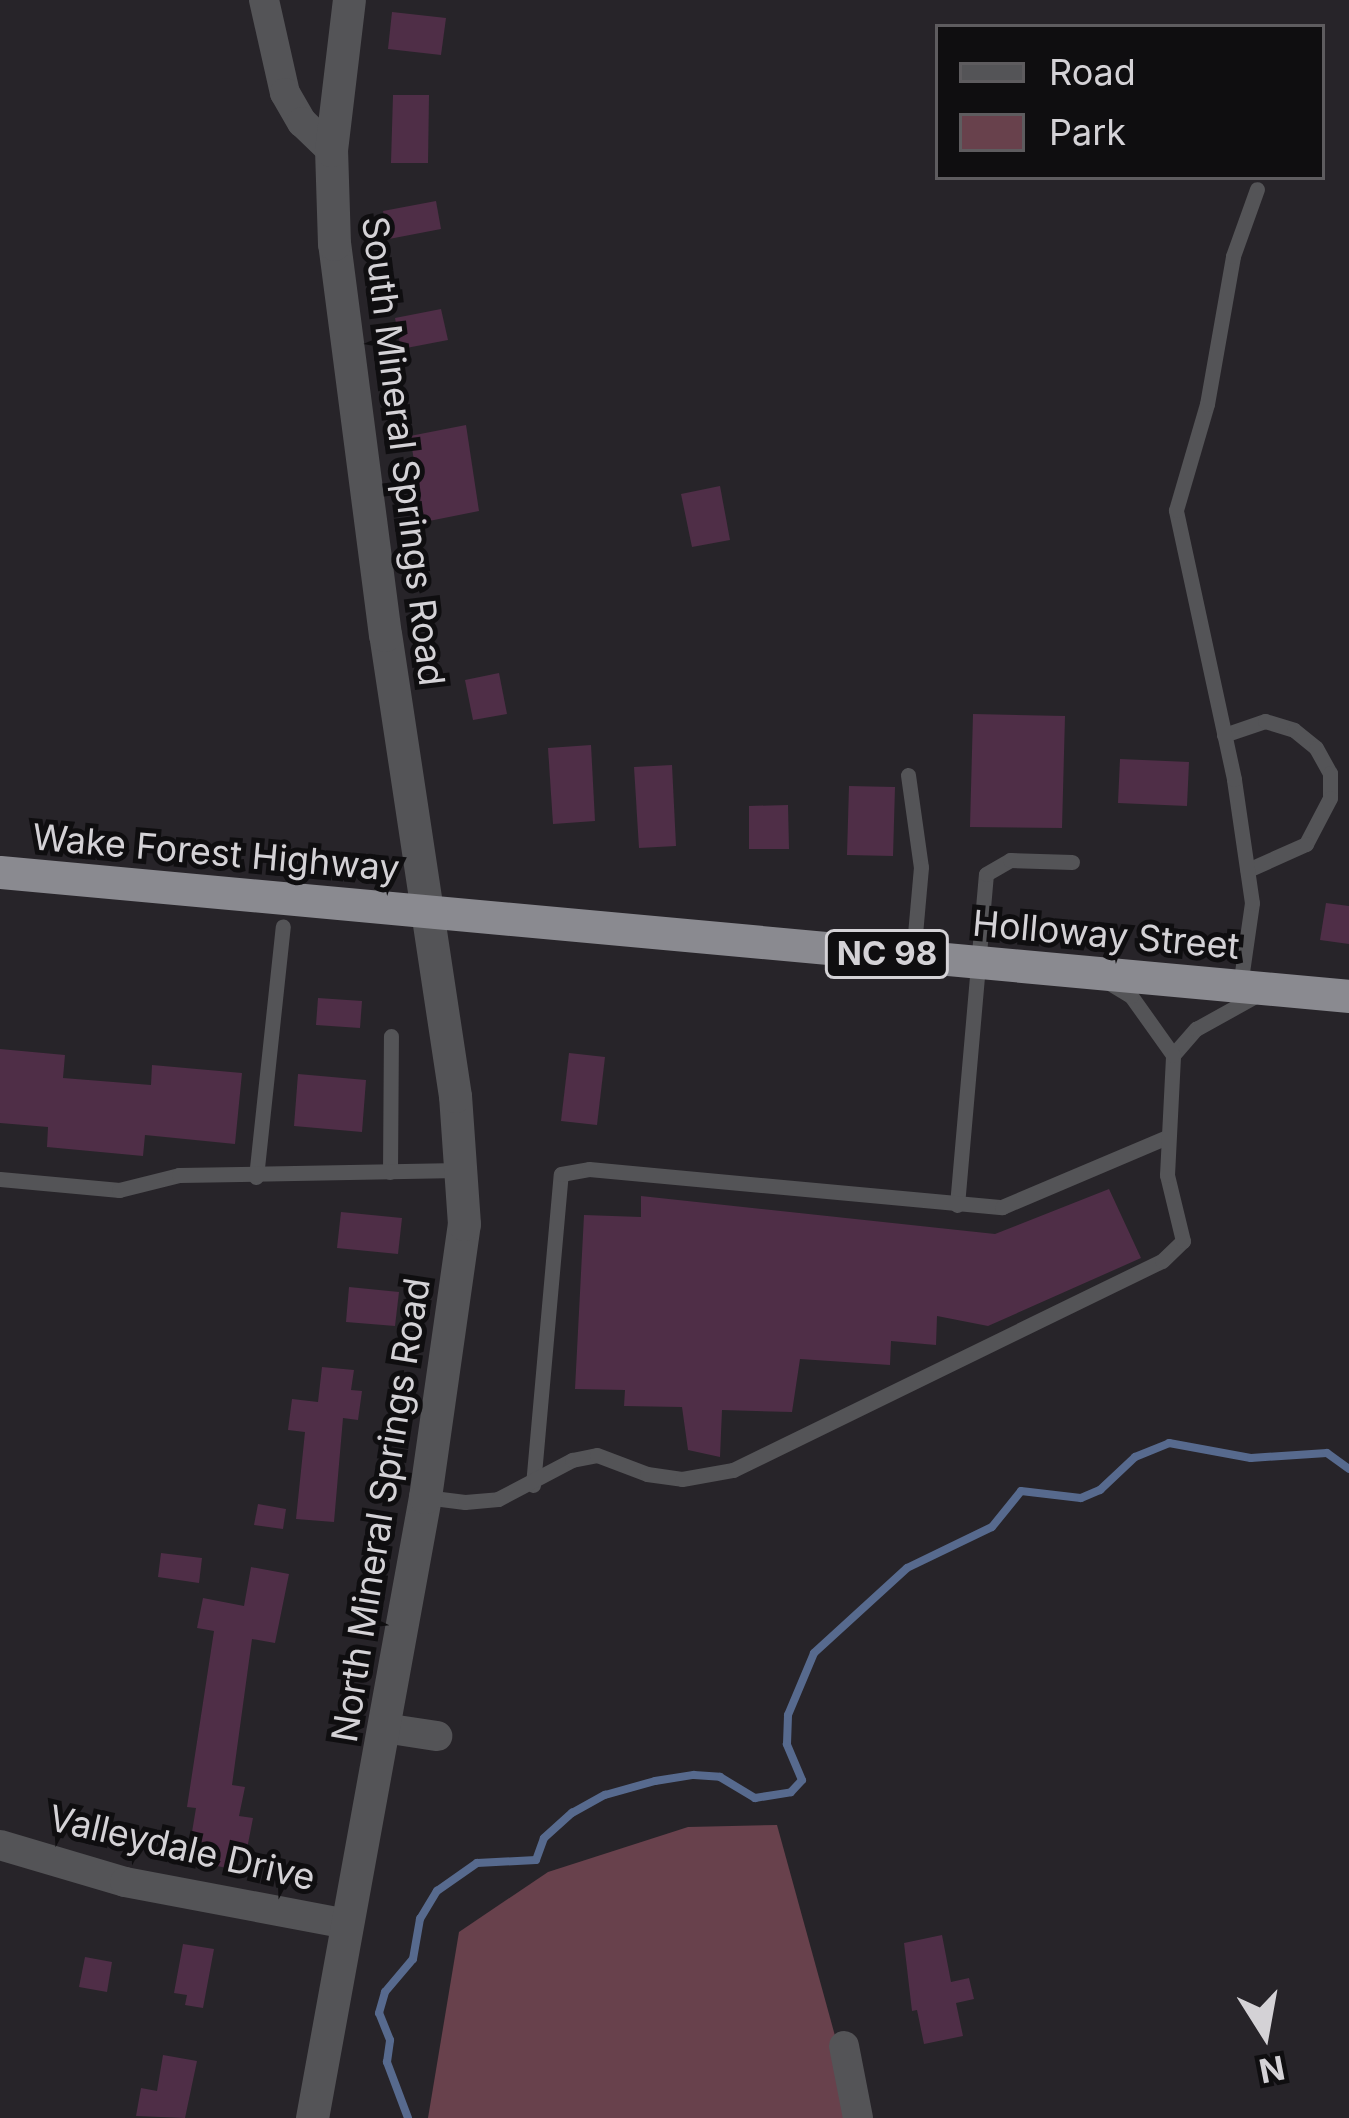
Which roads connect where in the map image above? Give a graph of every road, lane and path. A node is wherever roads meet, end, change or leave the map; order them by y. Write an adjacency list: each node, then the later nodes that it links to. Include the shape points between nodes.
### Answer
1 (264, 0): 3 (street, via 285,93)
2 (349, 0): 3 (street, South Mineral Springs Road)
3 (332, 150): 10 (street, South Mineral Springs Road, via 355,426)
4 (1257, 189): 5 (lane, via 1232,256 1207,404 1176,510)
5 (1224, 735): 8 (lane); 8 (lane, via 1265,721 1294,730 1330,772 1330,798 1306,844)
6 (908, 775): 12 (lane, via 920,866)
7 (1072, 862): 13 (lane, via 992,866)
8 (1248, 870): 15 (lane)
9 (0, 872): 10 (highway, Wake Forest Highway / NC 98)
10 (425, 912): 12 (highway, Holloway Street / NC 98); 20 (street, North Mineral Springs Road)
11 (283, 926): 22 (lane)
12 (913, 956): 13 (highway, Holloway Street / NC 98)
13 (982, 962): 14 (highway, Holloway Street / NC 98); 24 (lane)
14 (1094, 973): 15 (highway, Holloway Street / NC 98); 18 (lane, via 1131,996)
15 (1256, 988): 16 (highway, Holloway Street / NC 98); 18 (lane)
16 (1349, 996)
17 (391, 1036): 21 (lane)
18 (1173, 1055): 19 (lane)
19 (1167, 1136): 24 (lane, via 1013,1205); 25 (lane, via 1183,1241 1162,1261 757,1462 682,1479 597,1455)
20 (462, 1170): 21 (lane); 26 (street, North Mineral Springs Road, via 463,1255)
21 (390, 1172): 22 (lane)
22 (256, 1177): 23 (lane, via 179,1175 119,1190)
23 (0, 1178)
24 (957, 1205): 25 (lane, via 589,1169 561,1174)
25 (532, 1485): 26 (lane, via 498,1499)
26 (425, 1497): 27 (street, North Mineral Springs Road)
27 (384, 1728): 28 (street); 30 (street, North Mineral Springs Road)
28 (437, 1736)
29 (0, 1845): 30 (street, Valleydale Drive, via 144,1887)
30 (347, 1924): 32 (street, North Mineral Springs Road)
31 (844, 2046): 33 (street)
32 (312, 2118)
33 (858, 2118)

